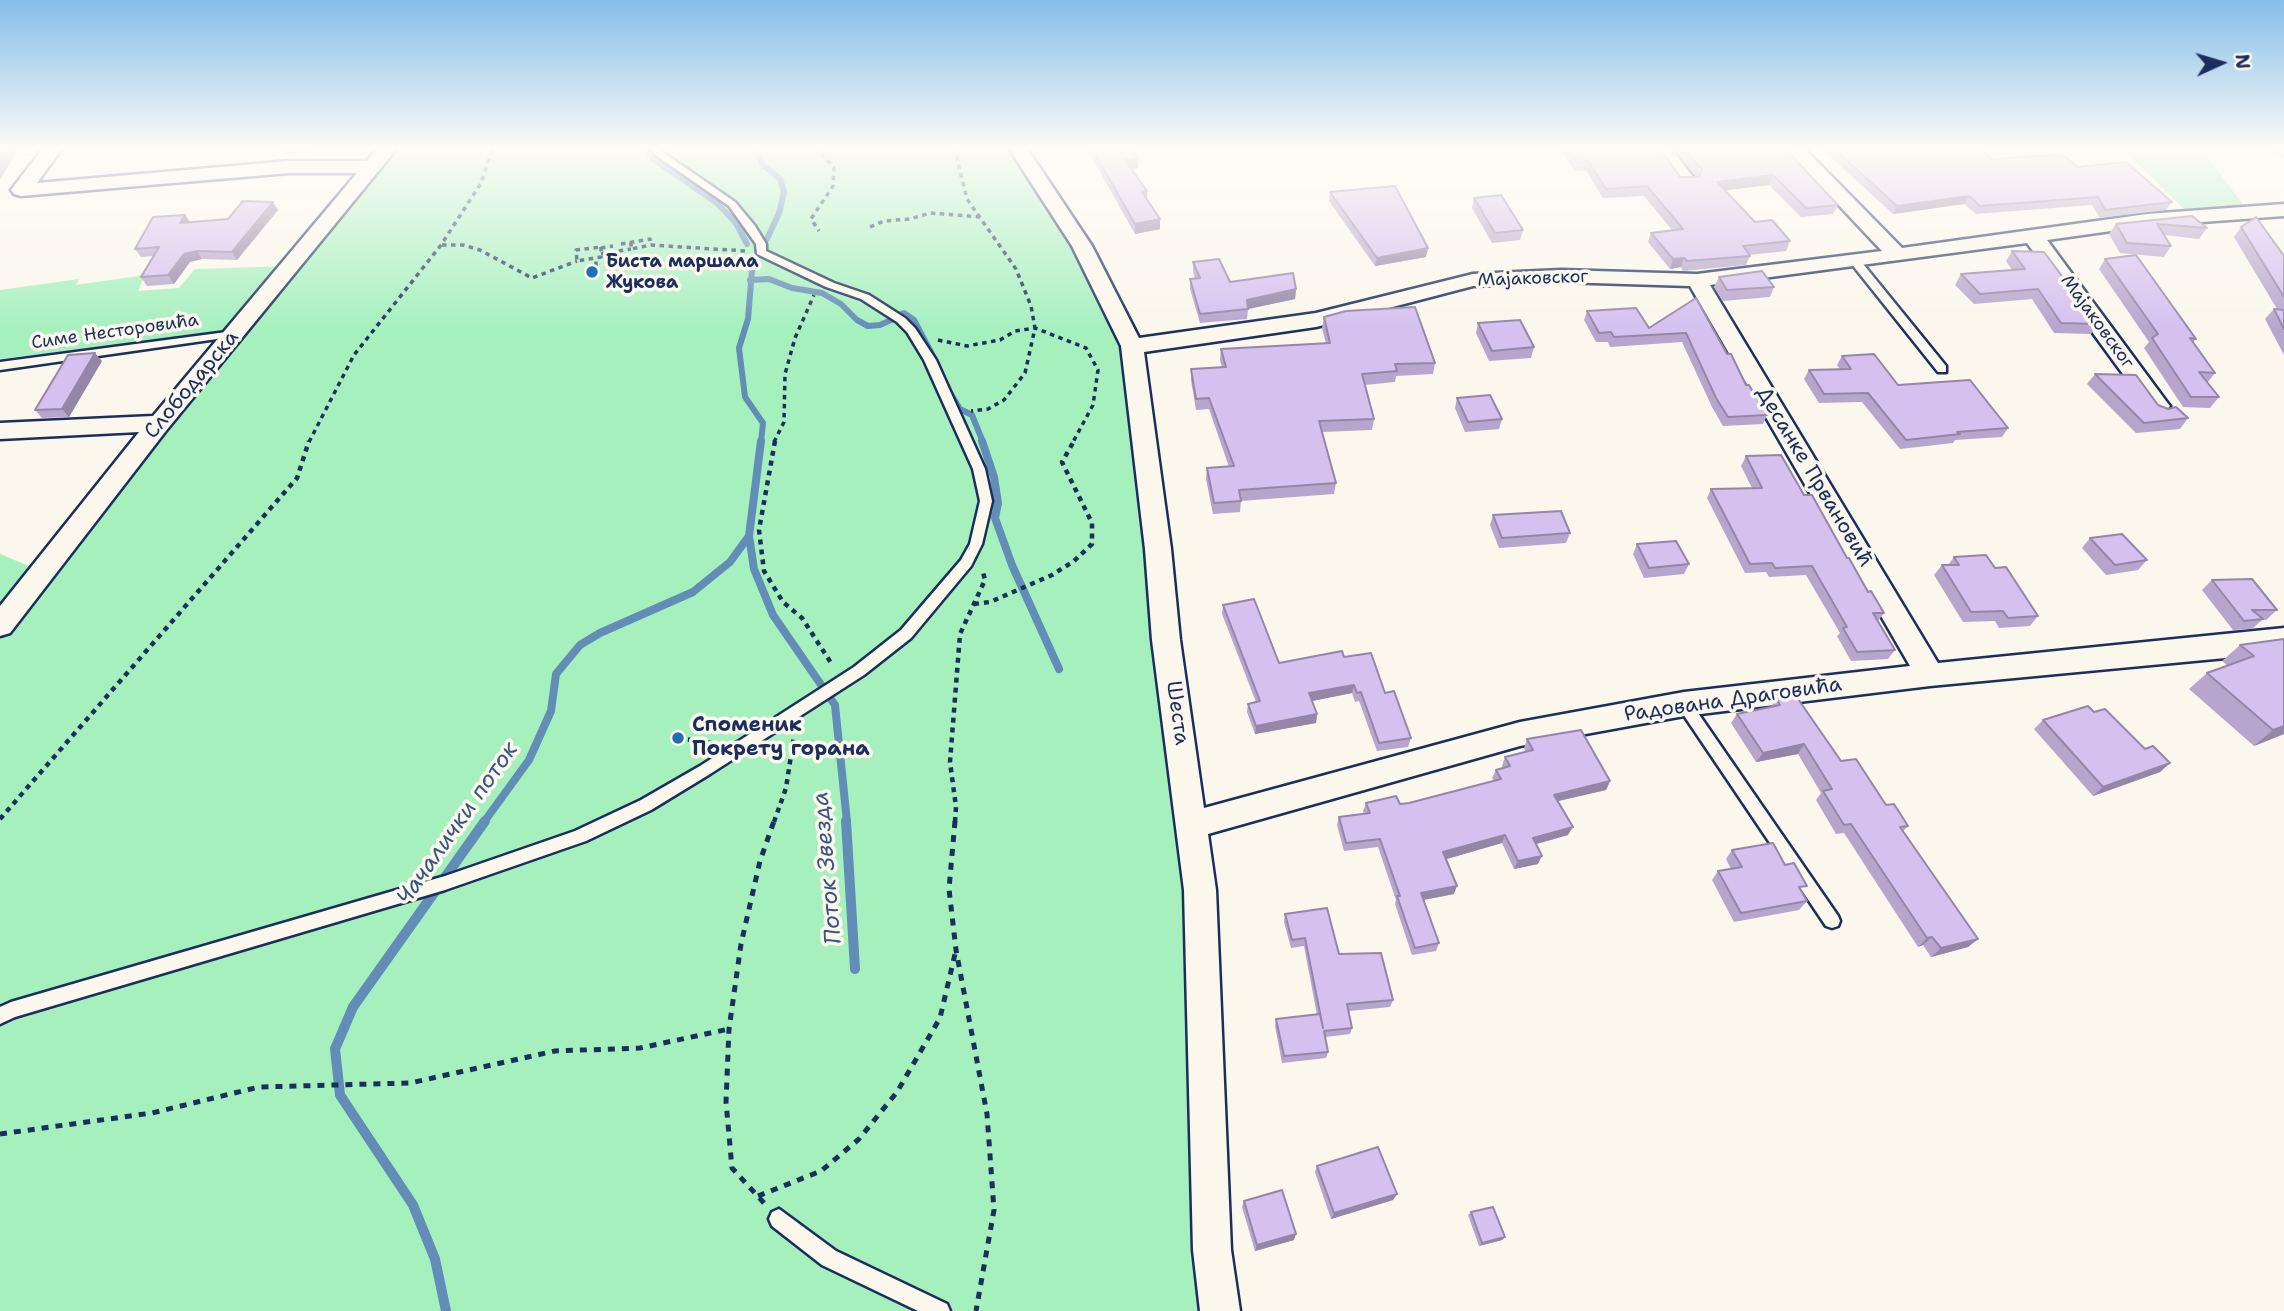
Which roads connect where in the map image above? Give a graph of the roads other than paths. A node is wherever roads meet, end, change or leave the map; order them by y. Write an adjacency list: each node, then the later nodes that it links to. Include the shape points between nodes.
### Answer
1 (337, 208): 10 (street, Слободарска)
2 (735, 208): 23 (lane, via 765,251 830,285 865,297 911,330 930,360 979,468 986,500 976,544 906,634 843,682 646,805 580,836 439,885)
3 (1057, 208): 11 (street, Шеста, via 1082,246)
4 (1852, 208): 7 (street)
5 (2282, 212): 6 (street, Мајаковског, via 2147,220)
6 (2033, 237): 7 (street, Мајаковског); 14 (street, Мајаковског)
7 (1897, 255): 8 (street, Мајаковског)
8 (1855, 261): 9 (street, Мајаковског); 13 (lane)
9 (1697, 279): 11 (street, Мајаковског, via 1561,276 1473,280 1316,320); 19 (street, Десанке Првановић)
10 (234, 334): 12 (lane, Симе Несторовића); 15 (street, Слободарска)
11 (1132, 346): 21 (street, Шеста)
12 (0, 366)
13 (1942, 369)
14 (2160, 409)
15 (160, 423): 16 (street); 17 (street, Слободарска)
16 (0, 431)
17 (0, 626)
18 (2284, 639): 19 (street, Радована Драговића)
19 (1930, 675): 20 (street, Радована Драговића)
20 (1684, 704): 21 (street, Радована Драговића, via 1520,734); 22 (lane)
21 (1193, 825): 26 (street, Шеста, via 1200,890 1212,1250)
22 (1832, 921)
23 (0, 1016)
24 (779, 1219): 25 (lane, via 830,1258)
25 (940, 1311)
26 (1220, 1311)

